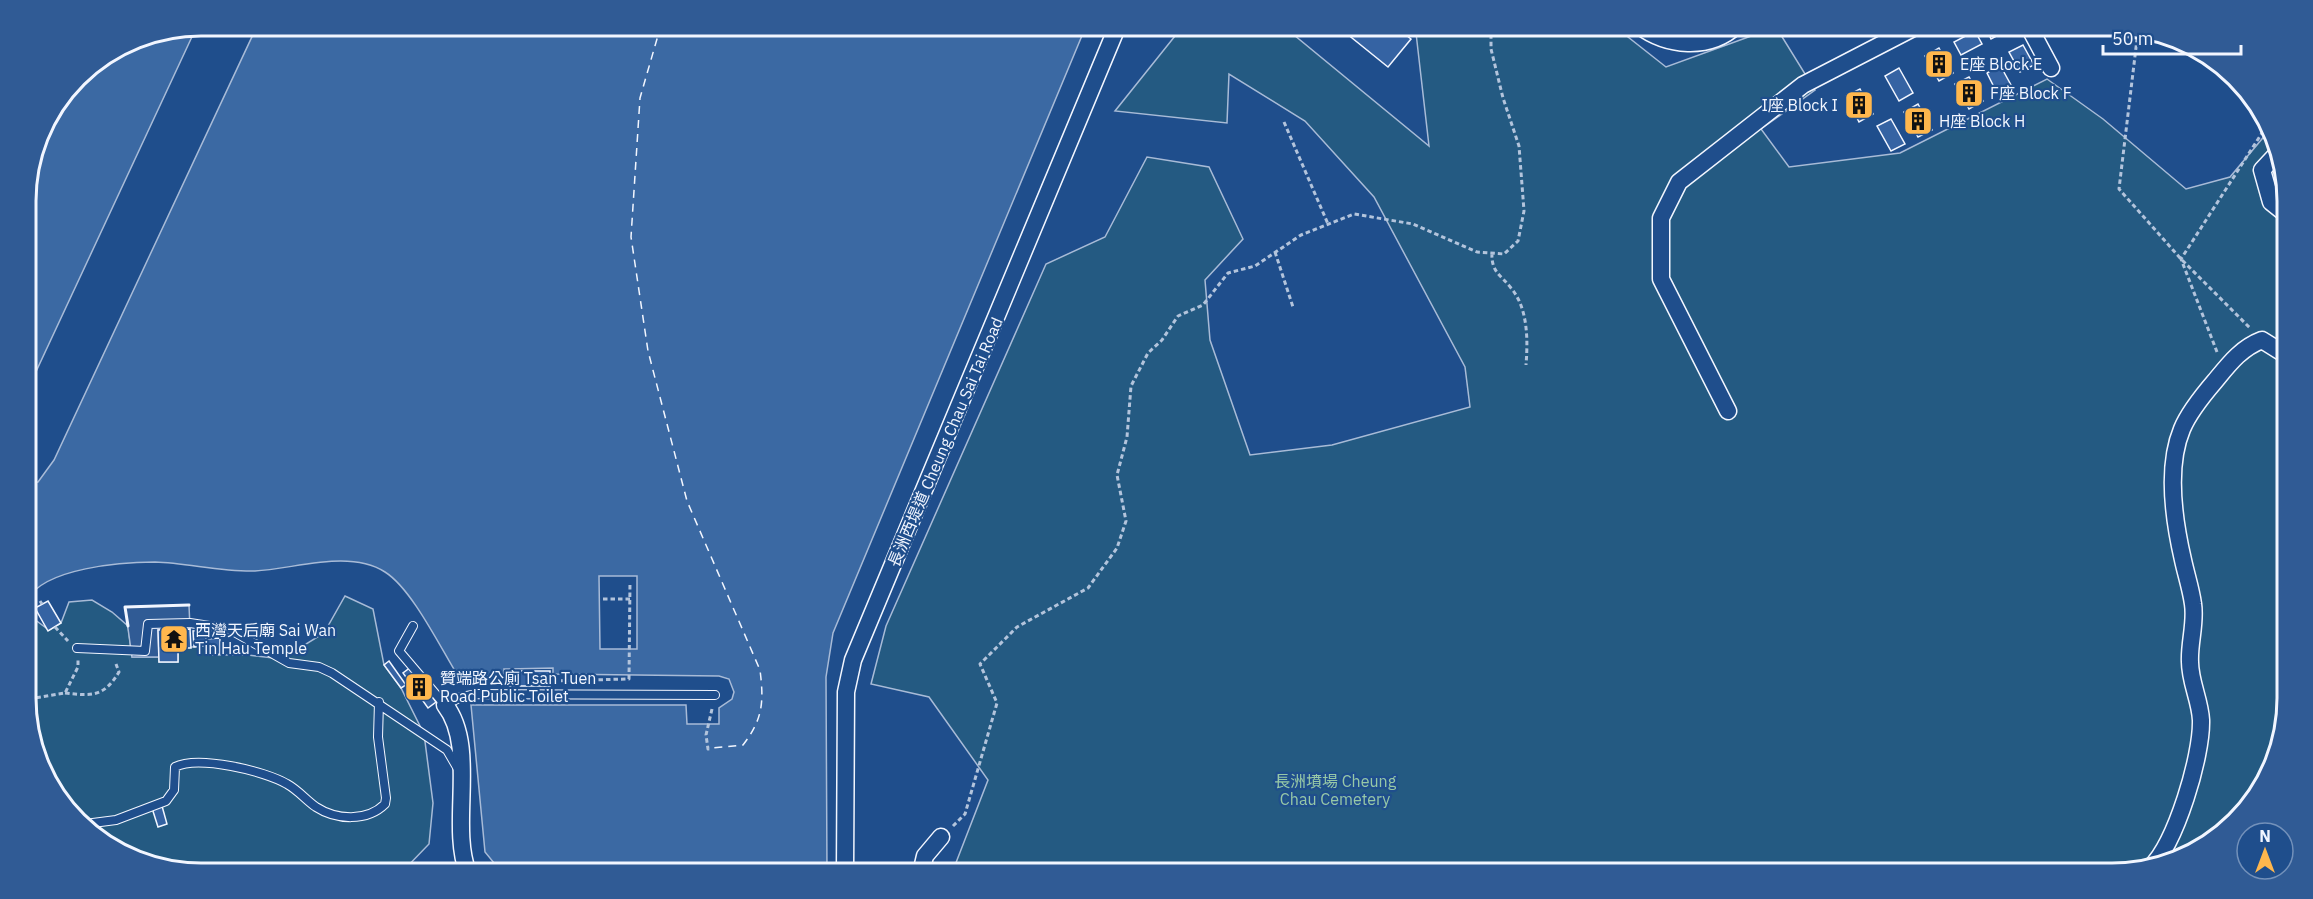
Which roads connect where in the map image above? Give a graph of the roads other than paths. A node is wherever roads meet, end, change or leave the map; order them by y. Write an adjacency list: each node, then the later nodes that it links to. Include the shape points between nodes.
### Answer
1 (1114, 36): 21 (street, 長洲西堤道 Cheung Chau Sai Tai Road, via 853,660 846,692)
2 (1657, 36): 3 (street, via 1682,44)
3 (1721, 36)
4 (1899, 36): 10 (street, via 1803,85 1679,182 1661,218 1661,279)
5 (2033, 36): 6 (street)
6 (2051, 68)
7 (2271, 160): 8 (street, via 2262,170 2271,202)
8 (2277, 207)
9 (2277, 349): 19 (street, via 2262,340 2249,345 2224,370 2184,424 2177,447 2175,502 2193,603 2190,670 2201,725 2173,835)
10 (1728, 411)
11 (413, 626): 15 (lane, via 399,651)
12 (77, 648): 14 (lane, via 145,651 148,624 190,623 229,629 289,663 332,673)
13 (715, 695): 15 (lane, via 478,694)
14 (379, 702): 16 (lane, via 447,750); 17 (lane, via 378,737 386,798 377,810 360,816 337,816 319,809 281,780 244,769 206,764 175,767 174,790 166,801 116,820)
15 (445, 705): 16 (street, via 455,722)
16 (463, 778): 20 (street, via 460,849)
17 (93, 823)
18 (940, 837): 22 (street)
19 (2161, 855)
20 (465, 863)
21 (845, 863)
22 (923, 863)

